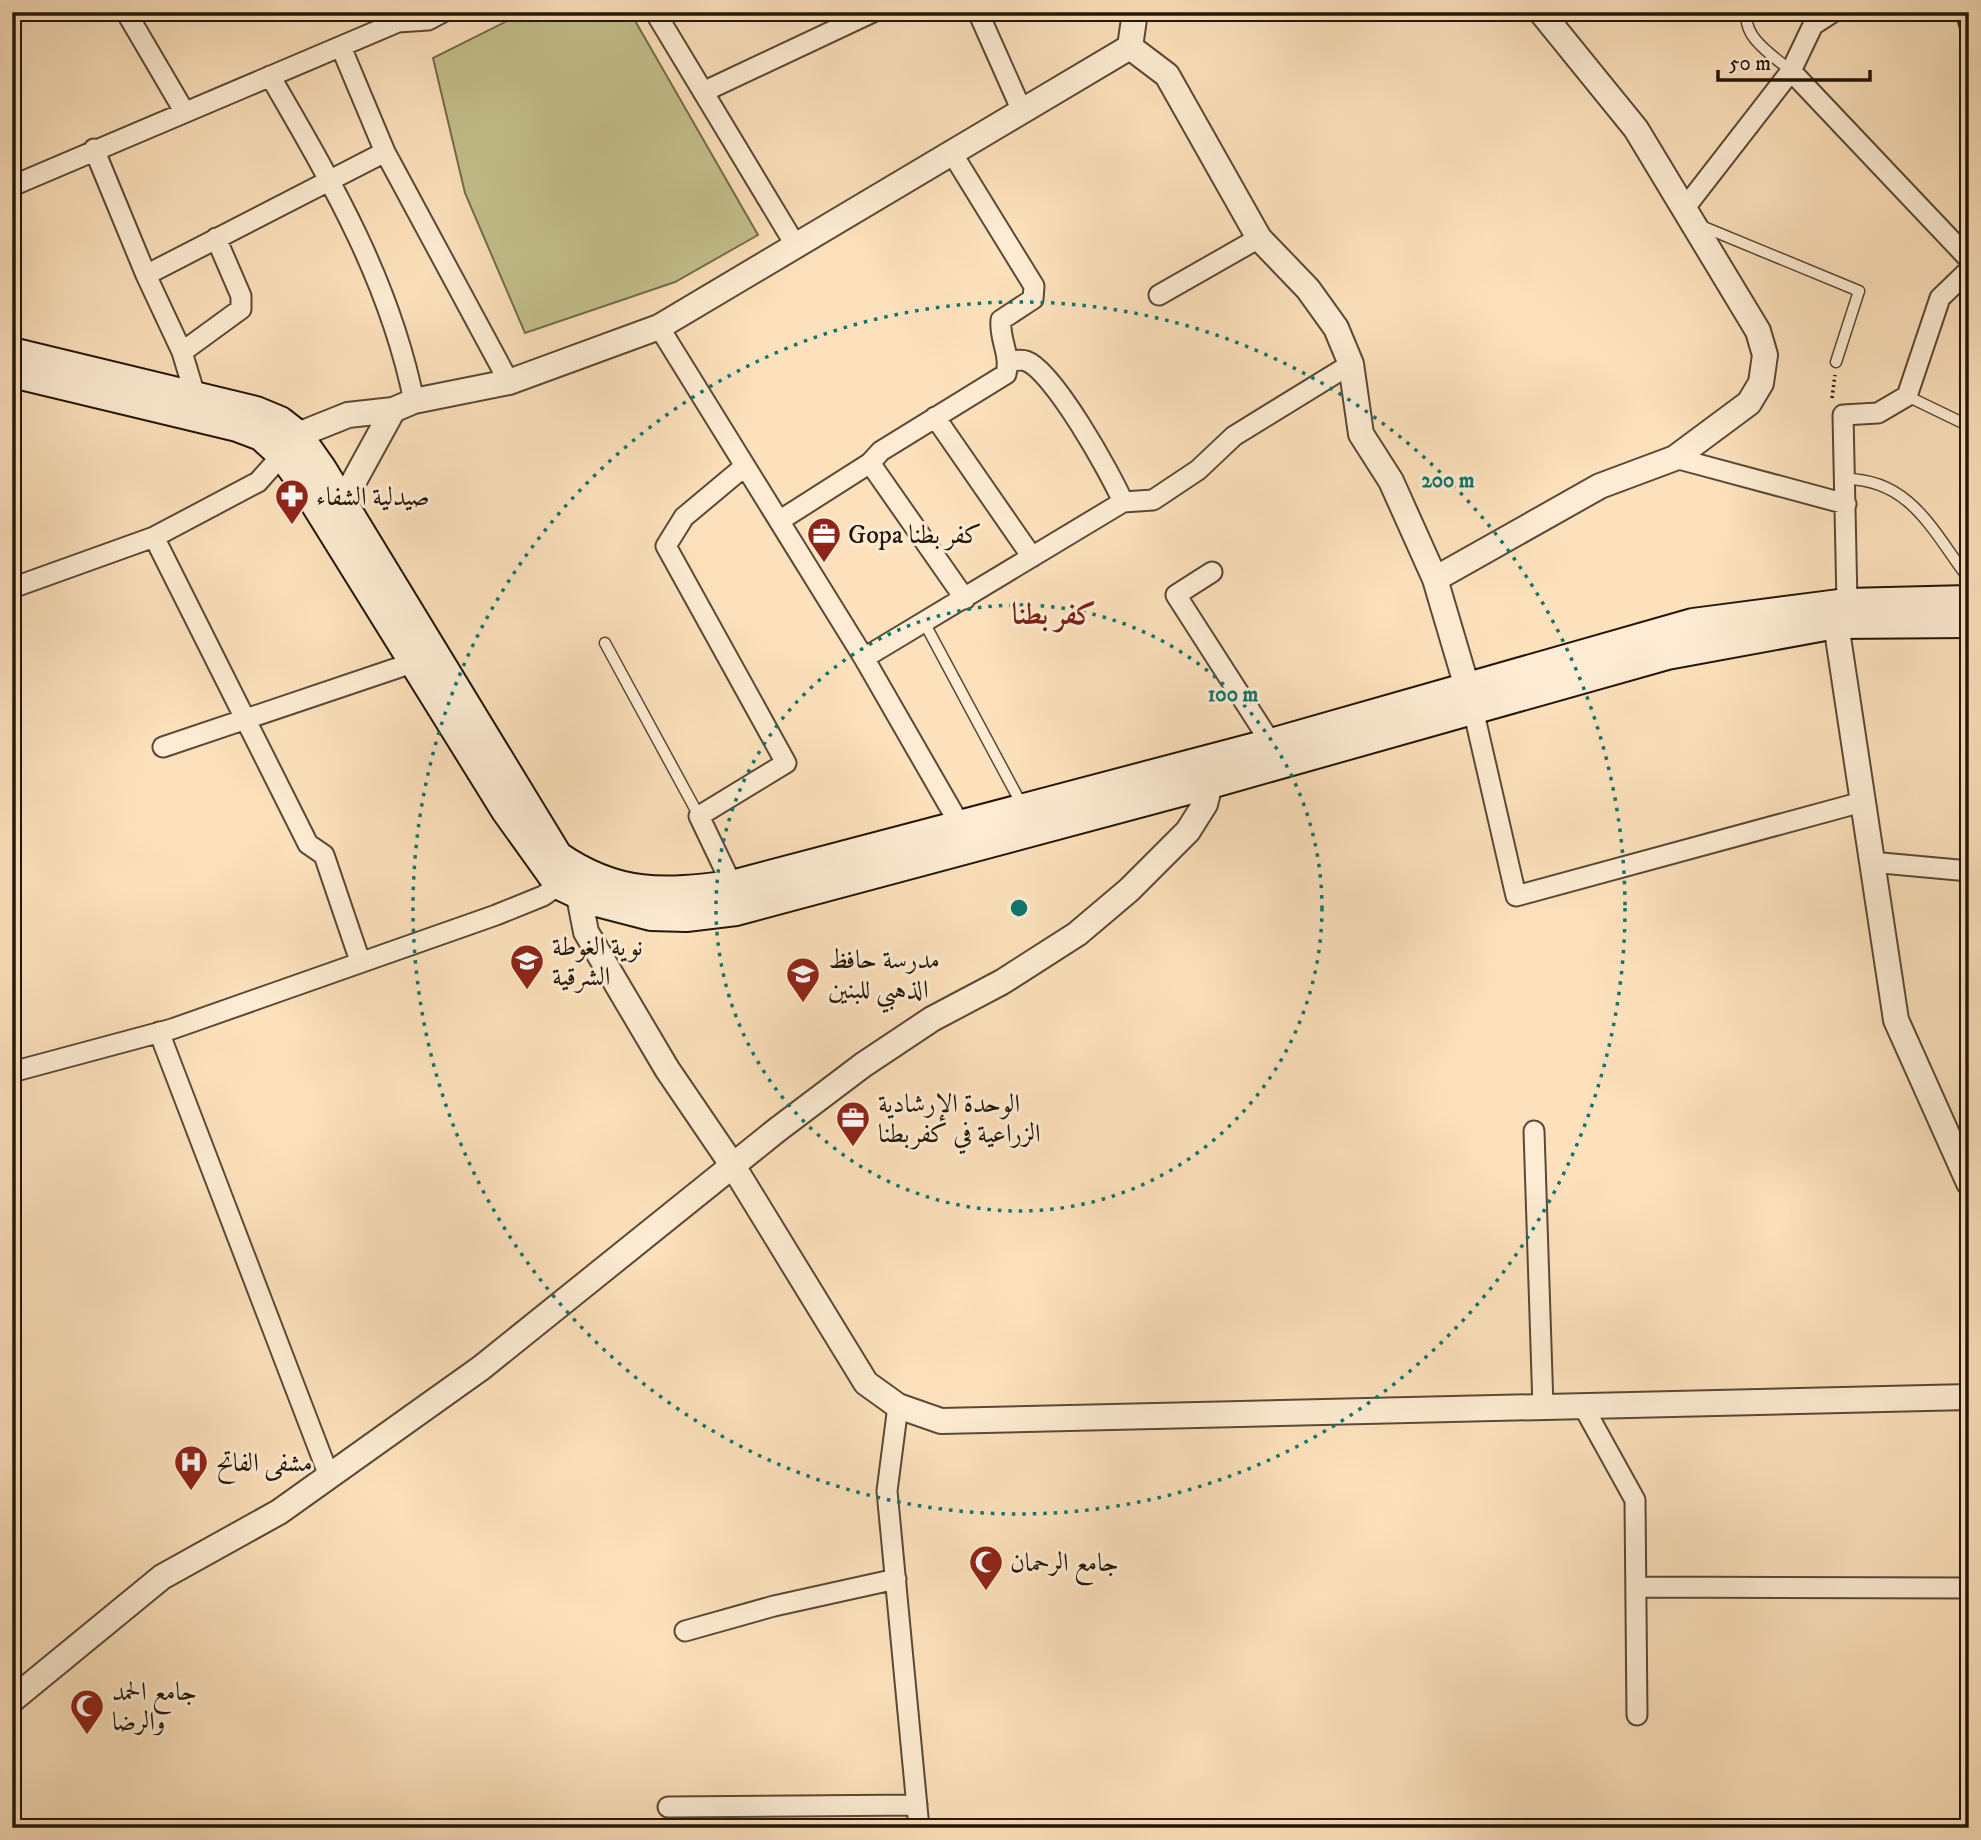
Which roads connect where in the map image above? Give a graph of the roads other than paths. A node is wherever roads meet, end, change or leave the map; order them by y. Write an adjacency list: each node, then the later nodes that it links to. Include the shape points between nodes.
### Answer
1 (126, 12): 19 (street)
2 (443, 12): 11 (street, via 428,20)
3 (655, 12): 18 (street)
4 (873, 12): 12 (street)
5 (978, 12): 20 (street)
6 (1135, 12): 15 (street)
7 (1541, 12): 26 (street, via 1636,129)
8 (1747, 12): 16 (lane, via 1751,35)
9 (1833, 12): 16 (street, via 1813,25)
10 (1966, 12): 13 (street)
11 (397, 17): 14 (street)
12 (849, 17): 18 (street)
13 (1969, 23)
14 (341, 47): 17 (street); 22 (street)
15 (1130, 47): 20 (street); 28 (street, via 1167,75)
16 (1791, 71): 26 (street); 30 (street)
17 (270, 76): 19 (street); 24 (street)
18 (703, 92): 29 (street)
19 (184, 111): 21 (street)
20 (1022, 111): 23 (street)
21 (94, 149): 25 (street); 32 (street)
22 (385, 152): 24 (street); 41 (street)
23 (952, 153): 29 (street); 37 (street, via 1034,286 1033,299 1001,320 999,334)
24 (330, 180): 27 (street); 44 (street, via 380,282 403,350)
25 (12, 186)
26 (1688, 216): 38 (lane, via 1859,292); 48 (street, via 1758,331 1765,355 1761,383 1749,403)
27 (216, 238): 32 (street); 36 (street, via 241,296 241,309)
28 (1259, 238): 33 (street); 39 (street, via 1308,289 1336,328)
29 (796, 246): 34 (street)
30 (1969, 259)
31 (1969, 270): 43 (street, via 1940,298)
32 (146, 275): 36 (street)
33 (1159, 295)
34 (659, 327): 41 (street); 50 (street)
35 (12, 352): 42 (main road)
36 (182, 352): 42 (street)
37 (1009, 361): 45 (street, via 1006,374); 52 (street, via 1025,360 1046,375 1113,477)
38 (1836, 362)
39 (1351, 364): 52 (street, via 1234,436 1198,470 1153,500); 59 (street, via 1361,434 1391,481)
40 (12, 373): 47 (main road, via 237,427)
41 (509, 382): 44 (street)
42 (195, 395): 47 (main road, via 280,422)
43 (1907, 396): 46 (lane); 51 (street, via 1878,413 1843,415)
44 (403, 405): 47 (street, via 348,415); 53 (street)
45 (935, 417): 49 (street); 57 (street)
46 (1969, 426)
47 (290, 445): 53 (main road); 56 (street, via 258,482); 69 (main road)
48 (1675, 458): 54 (street); 59 (street, via 1600,486)
49 (870, 463): 55 (street); 62 (street)
50 (745, 466): 55 (street); 77 (street, via 684,517 666,547 786,763)
51 (1844, 479): 54 (street); 60 (lane, via 1870,479 1909,499)
52 (1123, 502): 57 (street)
53 (342, 503): 81 (main road, via 558,856 605,882 646,891 670,893)
54 (1846, 505): 64 (street)
55 (779, 521): 68 (street)
56 (154, 537): 61 (street); 71 (street)
57 (1032, 557): 62 (street)
58 (1212, 572): 72 (street, via 1177,596)
59 (1434, 579): 70 (street)
60 (1969, 579)
61 (12, 588)
62 (965, 598): 66 (street)
63 (1969, 600): 64 (main road)
64 (1842, 613): 65 (main road); 70 (main road); 75 (street)
65 (1969, 623)
66 (925, 624): 68 (street); 76 (lane)
67 (605, 643): 77 (lane)
68 (864, 658): 78 (street)
69 (415, 662): 71 (street); 82 (main road, via 506,811)
70 (1470, 698): 72 (main road); 74 (main road); 75 (street, via 1516,896)
71 (244, 720): 73 (street); 83 (street, via 308,844 324,855)
72 (1271, 743): 76 (main road)
73 (163, 747)
74 (1210, 784): 82 (main road, via 736,911 651,916); 87 (street, via 1205,804 1188,831 1077,934 863,1065)
75 (1862, 802): 79 (street)
76 (1024, 808): 78 (main road)
77 (699, 816): 81 (street)
78 (960, 825): 81 (main road)
79 (1871, 862): 80 (street); 88 (street, via 1896,1020)
80 (1969, 872)
81 (732, 885)
82 (569, 890): 83 (street); 87 (street, via 586,932 667,1069)
83 (360, 961): 84 (street)
84 (159, 1032): 85 (street); 93 (street)
85 (12, 1072)
86 (1534, 1131): 92 (street)
87 (733, 1166): 90 (street, via 866,1382); 93 (street, via 481,1368)
88 (1969, 1183)
89 (1969, 1397): 91 (street)
90 (898, 1406): 92 (street, via 941,1421); 94 (street, via 887,1491)
91 (1583, 1406): 92 (street); 95 (street, via 1635,1500)
92 (1543, 1407)
93 (330, 1476): 98 (street, via 279,1512 162,1577)
94 (896, 1579): 97 (street); 100 (street)
95 (1636, 1587): 96 (street); 99 (street)
96 (1969, 1588)
97 (685, 1631)
98 (12, 1700)
99 (1637, 1716)
100 (917, 1805): 101 (street); 102 (street)
101 (668, 1807)
102 (919, 1828)

